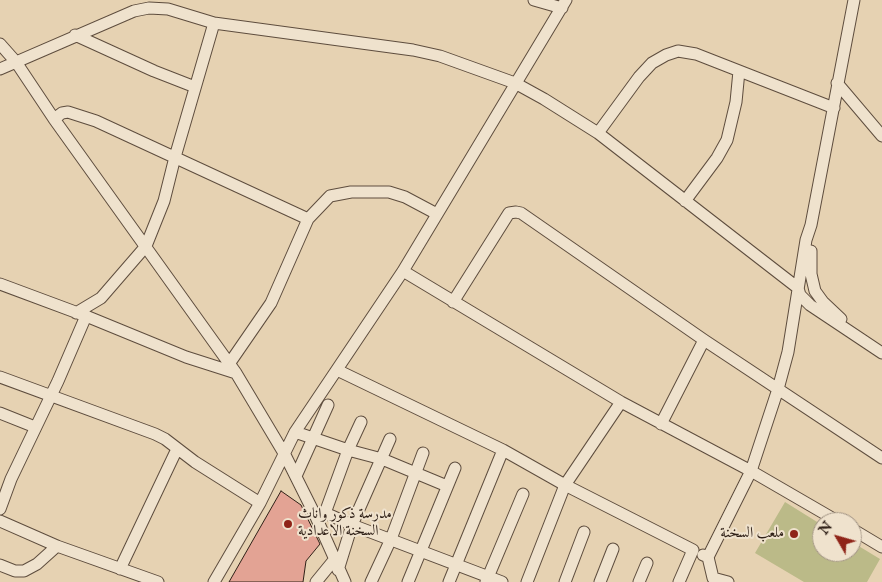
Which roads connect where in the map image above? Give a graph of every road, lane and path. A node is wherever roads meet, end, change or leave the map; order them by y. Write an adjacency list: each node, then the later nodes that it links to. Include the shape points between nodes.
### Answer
1 (534, 0): 3 (street)
2 (854, 0): 12 (street)
3 (564, 4): 11 (street)
4 (170, 5): 5 (street); 6 (street, via 134,11)
5 (214, 23): 11 (street, via 413,50 450,59); 13 (street)
6 (75, 35): 8 (street); 13 (street)
7 (0, 44): 8 (street)
8 (16, 62): 9 (street); 15 (street)
9 (0, 69)
10 (739, 71): 14 (street); 16 (street, via 696,54 678,51 666,55 652,63 639,77); 19 (street, via 727,140)
11 (515, 83): 16 (street); 20 (street)
12 (837, 83): 14 (street); 17 (street)
13 (195, 87): 18 (street)
14 (834, 108): 22 (street)
15 (54, 119): 18 (street, via 65,112 78,115); 23 (street)
16 (598, 133): 19 (street)
17 (882, 136)
18 (175, 157): 21 (street); 23 (street, via 164,201)
19 (685, 201): 27 (street)
20 (437, 214): 21 (street, via 405,197 371,191 330,196); 24 (street)
21 (308, 218): 35 (street, via 271,303)
22 (811, 225): 26 (street, via 810,264); 27 (street)
23 (146, 246): 28 (street); 35 (street)
24 (403, 271): 30 (street); 36 (street)
25 (0, 284): 31 (street)
26 (814, 287): 27 (street, via 808,282); 29 (street, via 811,296); 32 (street, via 823,302)
27 (798, 288): 29 (street); 38 (street, via 788,352)
28 (101, 298): 31 (street); 31 (street)
29 (803, 299): 32 (street)
30 (453, 302): 33 (street, via 509,213 516,212); 40 (street)
31 (85, 316): 35 (street, via 186,357); 39 (street)
32 (860, 337): 34 (street)
33 (704, 340): 38 (street); 44 (street)
34 (882, 353)
35 (233, 368): 53 (street)
36 (337, 370): 46 (street); 51 (street)
37 (0, 377): 39 (street)
38 (778, 389): 54 (street); 57 (street)
39 (50, 395): 45 (street); 49 (street, via 155,434)
40 (621, 402): 44 (street); 61 (street)
41 (328, 405): 47 (street)
42 (0, 413): 45 (street)
43 (361, 422): 50 (street)
44 (661, 424): 57 (street)
45 (35, 427): 60 (street)
46 (295, 432): 47 (street); 53 (street)
47 (312, 438): 50 (street); 59 (street)
48 (390, 439): 55 (street)
49 (177, 448): 64 (street); 83 (street)
50 (348, 450): 55 (street); 67 (street)
51 (503, 450): 61 (street); 82 (street)
52 (423, 453): 58 (street)
53 (285, 455): 59 (street); 64 (street)
54 (882, 458)
55 (382, 459): 58 (street); 69 (street)
56 (455, 468): 62 (street)
57 (752, 471): 66 (street); 78 (street)
58 (416, 473): 62 (street); 72 (street)
59 (296, 476): 67 (street)
60 (5, 477): 65 (street)
61 (565, 485): 76 (street); 94 (street)
62 (448, 486): 77 (street)
63 (523, 494): 84 (street)
64 (260, 504): 87 (street)
65 (0, 509)
66 (823, 512)
67 (320, 515): 69 (street); 81 (street)
68 (0, 521): 73 (street)
69 (352, 526): 72 (street); 81 (street)
70 (584, 532): 95 (street)
71 (862, 535): 74 (street)
72 (391, 539): 77 (street); 90 (street)
73 (57, 546): 80 (street, via 24,571 15,572); 83 (street)
74 (882, 546)
75 (613, 549): 96 (street)
76 (693, 550): 78 (street); 98 (street)
77 (421, 552): 82 (street); 91 (street)
78 (708, 557): 85 (street)
79 (647, 563): 97 (street)
80 (0, 565)
81 (336, 565): 88 (street); 89 (street)
82 (455, 565): 84 (street); 92 (street)
83 (120, 569): 86 (street)
84 (487, 580): 93 (street)
85 (712, 580): 99 (street)
86 (158, 582)
87 (214, 582)
88 (316, 582)
89 (345, 582)
90 (371, 582)
91 (408, 582)
92 (449, 582)
93 (502, 582)
94 (527, 582)
95 (565, 582)
96 (600, 582)
97 (639, 582)
98 (679, 582)
99 (728, 582)

